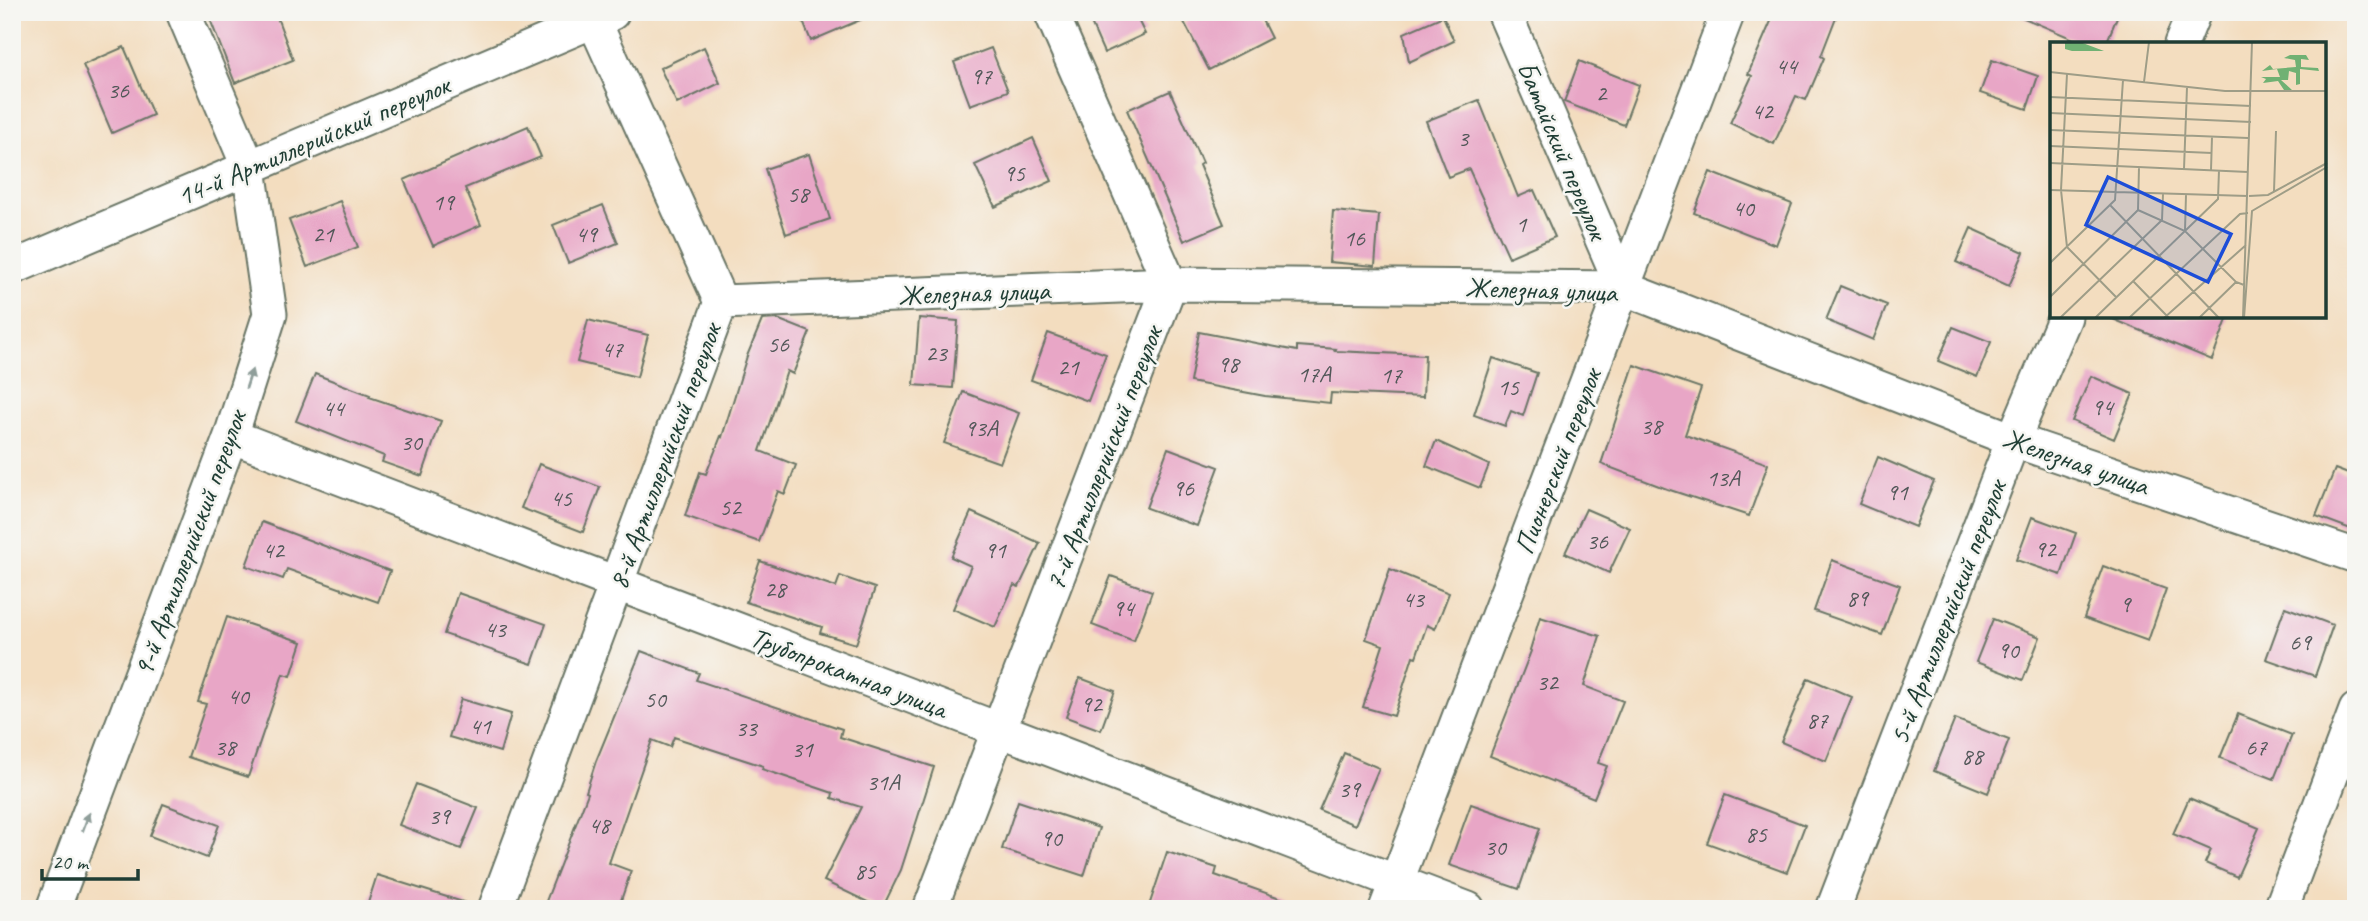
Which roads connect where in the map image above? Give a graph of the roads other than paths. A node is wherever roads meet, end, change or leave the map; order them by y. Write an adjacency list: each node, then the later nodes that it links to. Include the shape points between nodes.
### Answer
1 (183, 12): 8 (street, 9-й Артиллерийский переулок)
2 (1051, 12): 10 (street)
3 (1504, 12): 11 (street, Батайский переулок)
4 (1728, 12): 11 (street, Пионерский переулок)
5 (2194, 12): 7 (street)
6 (599, 15): 8 (street, 14-й Артиллерийский переулок); 12 (street, 8-й Артиллерийский переулок)
7 (2182, 42)
8 (249, 168): 9 (street, 14-й Артиллерийский переулок); 14 (street, 9-й Артиллерийский переулок, one-way to 8, via 270,314)
9 (12, 268)
10 (1170, 284): 11 (street, Железная улица); 12 (street, Железная улица); 19 (street, 7-й Артиллерийский переулок)
11 (1623, 288): 15 (street, Железная улица); 20 (street, Пионерский переулок)
12 (721, 302): 17 (street, 8-й Артиллерийский переулок)
13 (2065, 318): 15 (street, 5-й Артиллерийский переулок)
14 (231, 436): 17 (street, Трубопрокатная улица); 21 (street, 9-й Артиллерийский переулок, one-way to 14)
15 (2013, 440): 16 (street, Железная улица); 25 (street, 5-й Артиллерийский переулок)
16 (2356, 556)
17 (617, 583): 19 (street, Трубопрокатная улица); 22 (street, 8-й Артиллерийский переулок)
18 (2356, 710): 26 (street)
19 (999, 730): 20 (street, Трубопрокатная улица); 23 (street, 7-й Артиллерийский переулок)
20 (1391, 895): 24 (street, Трубопрокатная улица)
21 (53, 909)
22 (495, 909)
23 (930, 909)
24 (1468, 909)
25 (1833, 909)
26 (2281, 909)

